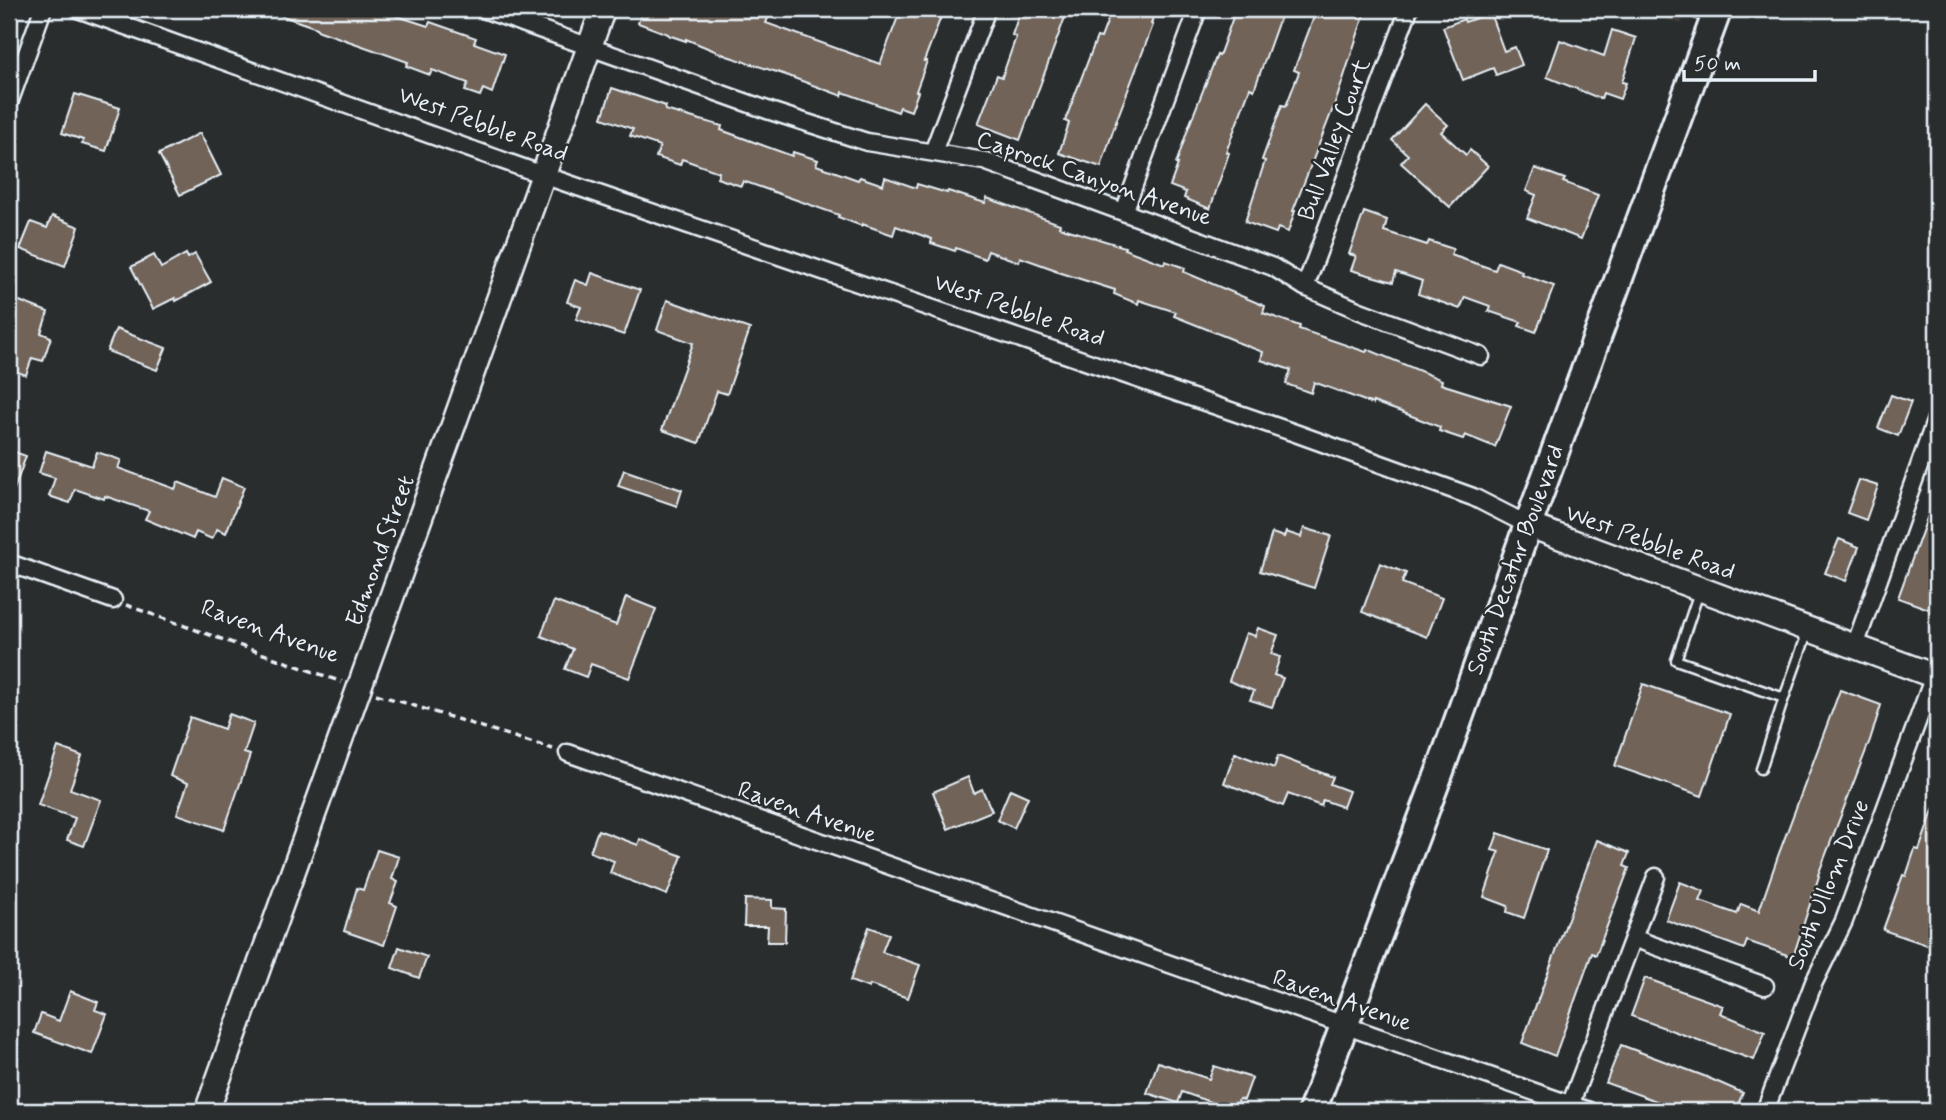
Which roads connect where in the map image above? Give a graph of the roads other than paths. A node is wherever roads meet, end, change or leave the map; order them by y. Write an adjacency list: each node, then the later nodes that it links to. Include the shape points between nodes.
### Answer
1 (43, 9): 11 (street)
2 (78, 9): 13 (street, West Pebble Road)
3 (483, 9): 10 (street, Caprock Canyon Avenue)
4 (603, 9): 10 (street, Edmond Street)
5 (987, 9): 12 (street)
6 (1198, 9): 14 (street)
7 (1409, 9): 15 (street, Bull Valley Court)
8 (1684, 9): 9 (lane)
9 (1716, 14): 18 (main road, South Decatur Boulevard)
10 (589, 46): 12 (street, Caprock Canyon Avenue, via 867,142); 13 (street, Edmond Street)
11 (9, 103)
12 (933, 152): 14 (street, Caprock Canyon Avenue, via 984,161)
13 (543, 174): 18 (street, West Pebble Road, via 1474,497); 33 (street, Edmond Street)
14 (1124, 212): 15 (street, Caprock Canyon Avenue, via 1273,267)
15 (1305, 287): 16 (street, Caprock Canyon Avenue)
16 (1481, 356)
17 (1937, 416): 23 (street)
18 (1528, 526): 20 (street, West Pebble Road); 31 (main road, South Decatur Boulevard)
19 (9, 563): 21 (street)
20 (1699, 589): 22 (street, West Pebble Road); 25 (lane, via 1676,660)
21 (113, 600)
22 (1808, 629): 23 (street, West Pebble Road); 25 (lane)
23 (1855, 646): 24 (street, West Pebble Road)
24 (1936, 676): 36 (street, South Ullom Drive, via 1844,921 1814,982)
25 (1783, 698): 27 (lane)
26 (568, 753): 31 (street, Raven Avenue)
27 (1761, 769)
28 (1656, 877): 29 (street)
29 (1633, 938): 30 (street); 32 (street)
30 (1765, 986)
31 (1343, 1026): 32 (street, Raven Avenue); 34 (main road, South Decatur Boulevard)
32 (1570, 1108): 35 (street, Raven Avenue)
33 (207, 1111)
34 (1312, 1111)
35 (1589, 1111)
36 (1765, 1111)

